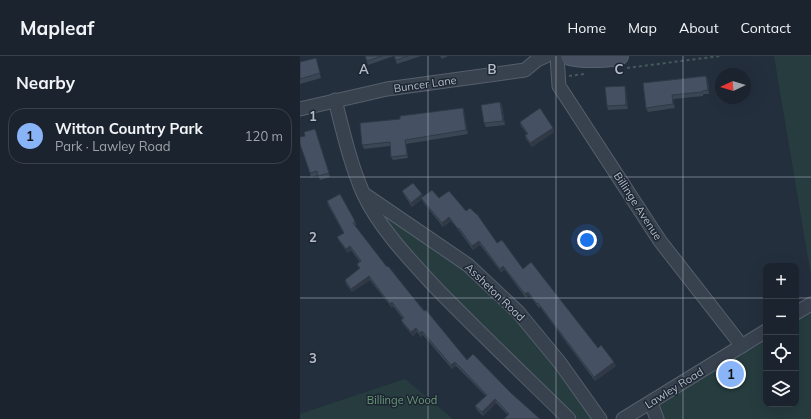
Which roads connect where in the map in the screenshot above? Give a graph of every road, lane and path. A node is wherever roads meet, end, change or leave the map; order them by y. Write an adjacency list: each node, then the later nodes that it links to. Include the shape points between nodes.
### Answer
1 (546, 56): 8 (street, Buncer Lane, via 525,70 387,89)
2 (557, 56): 7 (street, Billinge Avenue)
3 (570, 56): 5 (main road, via 606,58)
4 (720, 56): 5 (path)
5 (620, 63)
6 (589, 73): 7 (path)
7 (558, 77): 14 (street, Billinge Avenue, via 559,86 660,241)
8 (335, 100): 9 (street, Buncer Lane); 10 (street, via 347,146)
9 (300, 109)
10 (364, 194): 16 (street, via 382,225 404,254); 17 (street, Assheton Road, via 468,265 518,312 560,363)
11 (811, 304): 12 (street)
12 (799, 311)
13 (763, 333): 14 (street, Lawley Road)
14 (742, 346): 15 (street, Lawley Road)
15 (651, 403): 18 (street, Lawley Road); 19 (street)
16 (569, 419)
17 (600, 419)
18 (623, 419)
19 (658, 419)

